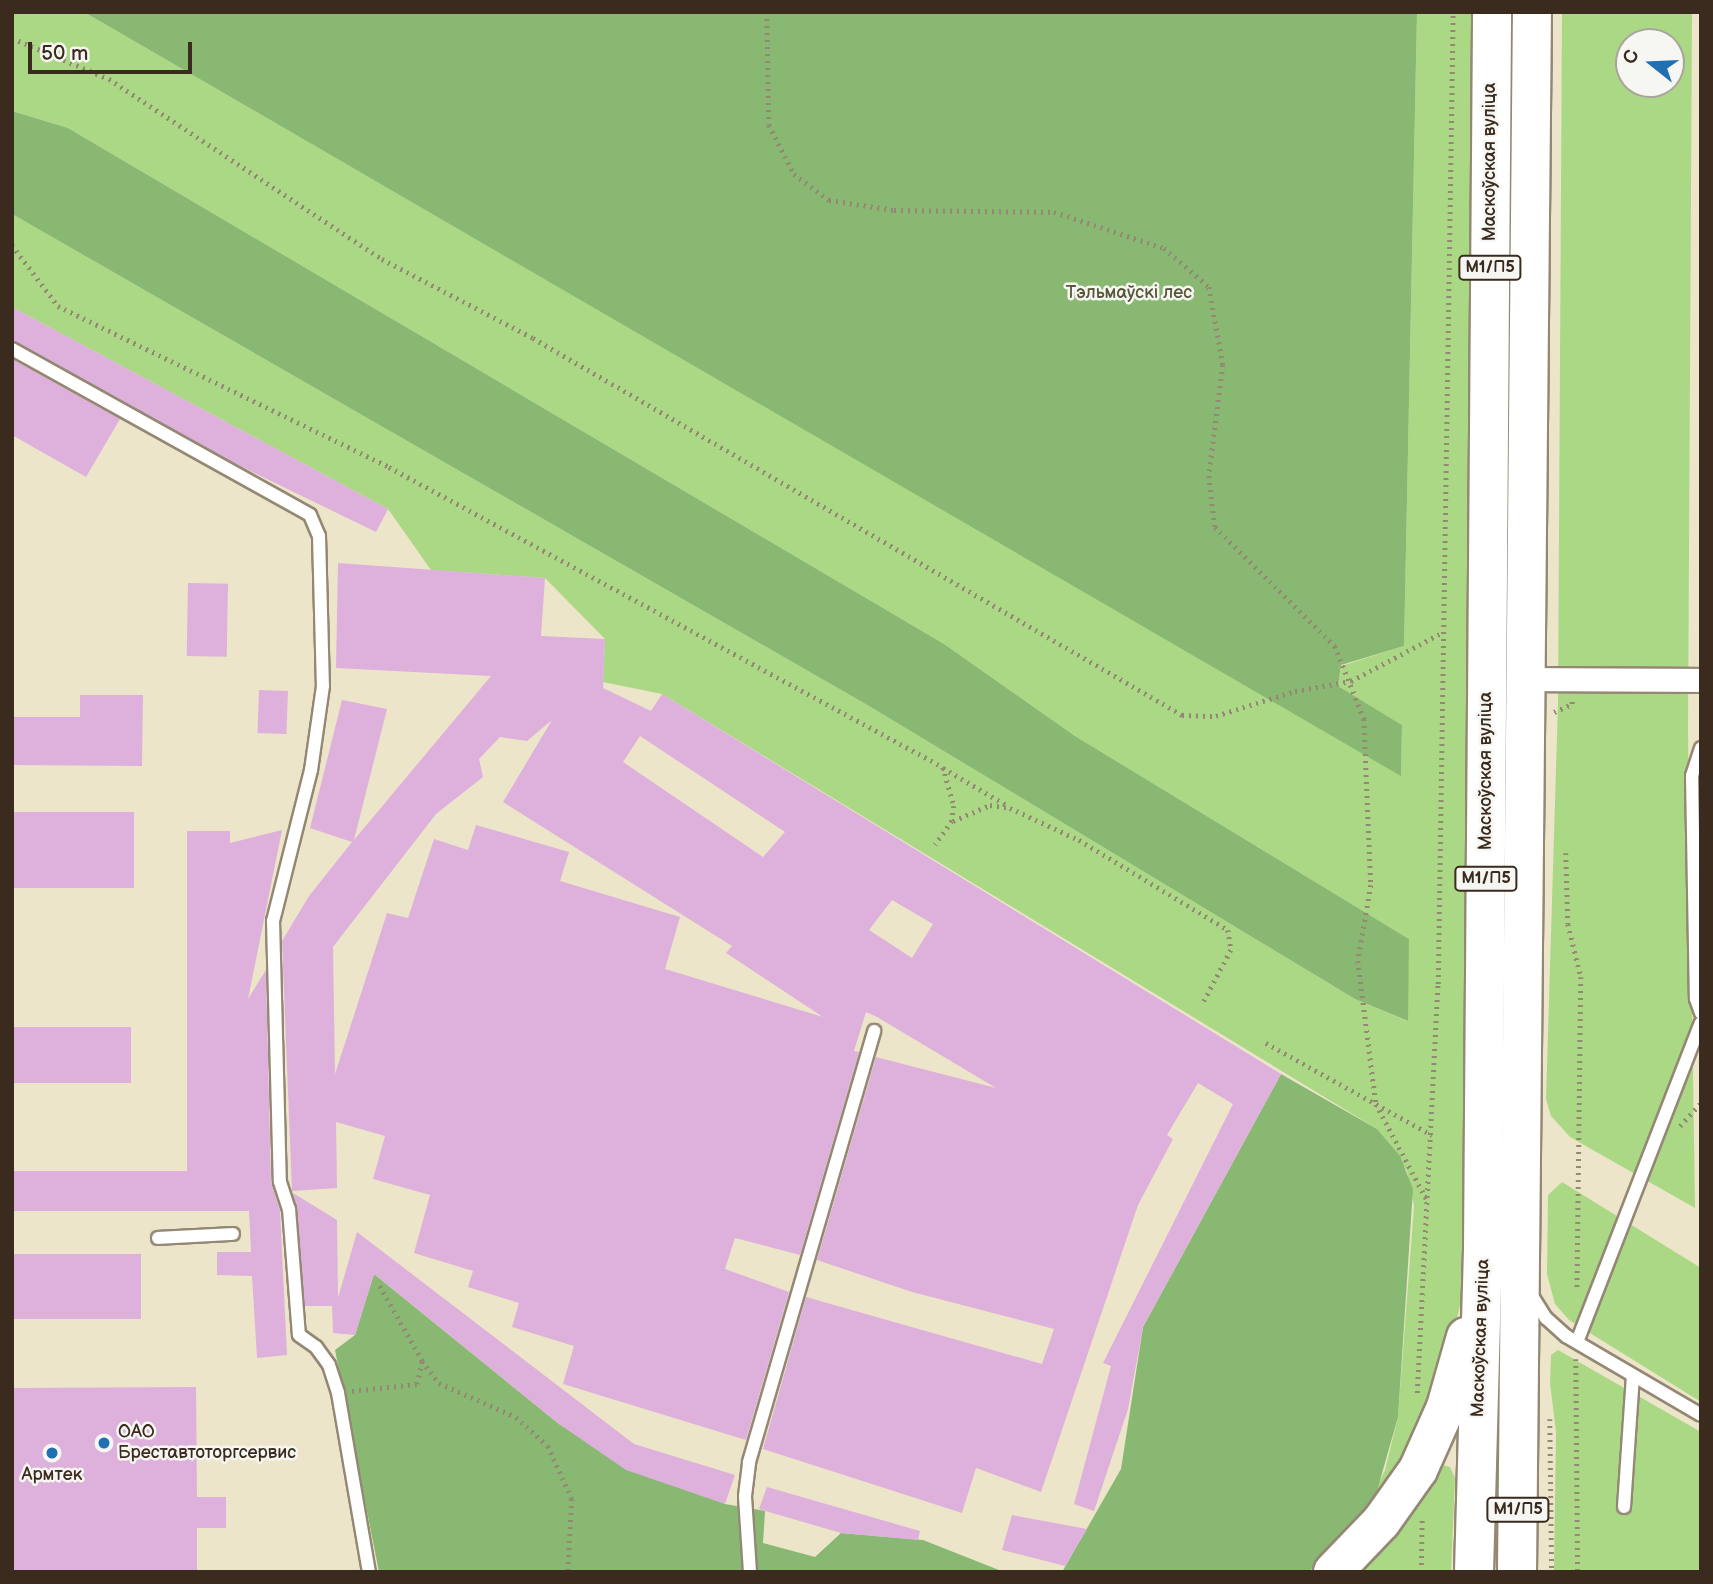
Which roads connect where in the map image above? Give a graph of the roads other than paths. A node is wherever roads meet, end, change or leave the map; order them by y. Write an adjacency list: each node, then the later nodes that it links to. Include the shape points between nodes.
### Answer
1 (1492, 12): 4 (highway, Маскоўская вуліца / М1/П5)
2 (1532, 12): 5 (highway, Маскоўская вуліца / М1/П5)
3 (12, 349): 18 (lane, via 310,516 319,536 323,686 310,770 273,921 280,1182 289,1209 299,1335 316,1347 329,1366 338,1393)
4 (1487, 678): 5 (highway); 13 (highway, Маскоўская вуліца / М1/П5)
5 (1526, 679): 6 (street); 13 (highway, Маскоўская вуліца / М1/П5)
6 (1701, 680)
7 (1701, 748): 8 (lane, via 1692,776 1696,999)
8 (1701, 1013)
9 (1701, 1023): 14 (lane)
10 (874, 1031): 19 (lane, via 749,1462)
11 (233, 1234): 12 (lane)
12 (158, 1238)
13 (1501, 1251): 14 (lane, via 1538,1307); 20 (highway, via 1418,1469 1381,1522); 21 (highway, Маскоўская вуліца / М1/П5); 22 (highway, Маскоўская вуліца / М1/П5)
14 (1577, 1342): 15 (lane)
15 (1633, 1376): 16 (lane); 17 (lane)
16 (1701, 1415)
17 (1624, 1507)
18 (369, 1572)
19 (750, 1572)
20 (1333, 1572)
21 (1475, 1572)
22 (1517, 1572)

